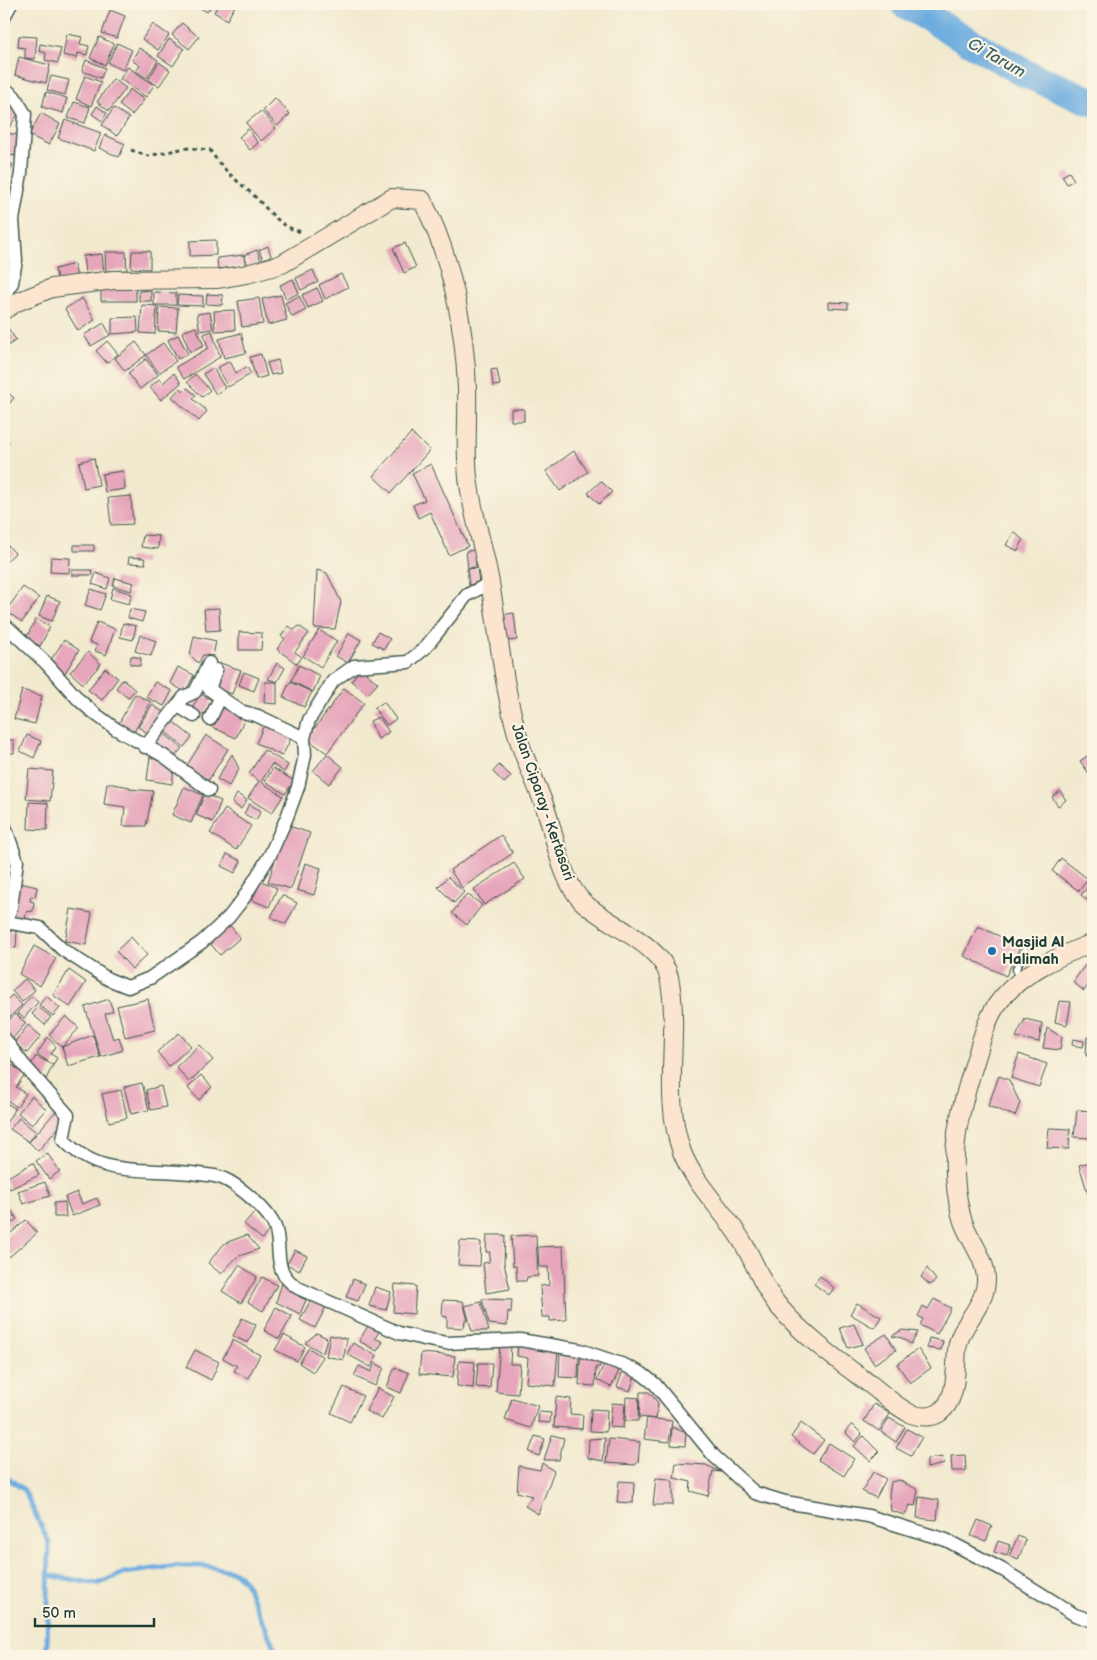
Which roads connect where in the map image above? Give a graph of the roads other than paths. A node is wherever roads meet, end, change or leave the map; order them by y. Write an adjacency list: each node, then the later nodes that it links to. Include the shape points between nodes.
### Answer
1 (11, 4): 2 (street)
2 (4, 18)
3 (4, 88): 4 (street, via 14,96 25,114 21,173 13,220 16,260 12,283)
4 (4, 295)
5 (4, 310): 6 (main road, Jalan Ciparay - Kertasari, via 52,288 113,280 218,279 247,274 282,264 392,198 422,200 435,224 448,264 462,339 467,383 468,480)
6 (490, 583): 12 (street, via 467,595 425,648 408,662 354,666 333,681 309,720); 19 (main road, Jalan Ciparay - Kertasari, via 502,672 519,740 571,887 583,902 651,950 668,972 673,1014 674,1123 683,1155 742,1240 767,1291 780,1307 807,1336 911,1414 933,1416 942,1411 950,1398 961,1330 971,1319 985,1289 986,1273 961,1215 955,1181 957,1120 996,1005)
7 (4, 624): 13 (street, via 86,706)
8 (220, 698): 9 (street, via 209,689 212,667 194,692 184,697); 11 (street); 12 (street, via 240,711)
9 (178, 706): 10 (street); 13 (street)
10 (194, 716)
11 (210, 719)
12 (304, 738): 16 (street, via 298,787 287,817 270,855 243,899 202,942 150,978 128,987 108,979 68,954 40,928)
13 (145, 746): 14 (street, via 164,756)
14 (209, 790)
15 (4, 824): 16 (street, via 17,861 11,908)
16 (5, 925)
17 (1093, 943): 19 (main road, Jalan Ciparay - Kertasari, via 1042,966)
18 (1025, 950): 19 (lane, via 1016,969)
19 (1019, 983)
20 (4, 1038): 21 (street, via 68,1115 62,1140 74,1152 90,1162 128,1170 186,1172 222,1178 253,1199 267,1214 276,1229 281,1269 286,1280 298,1288 399,1333 424,1339 446,1343 520,1340 580,1350 624,1365 654,1384 714,1456 755,1493 785,1502 868,1516 946,1540 1003,1570 1066,1611)
21 (1093, 1621)

